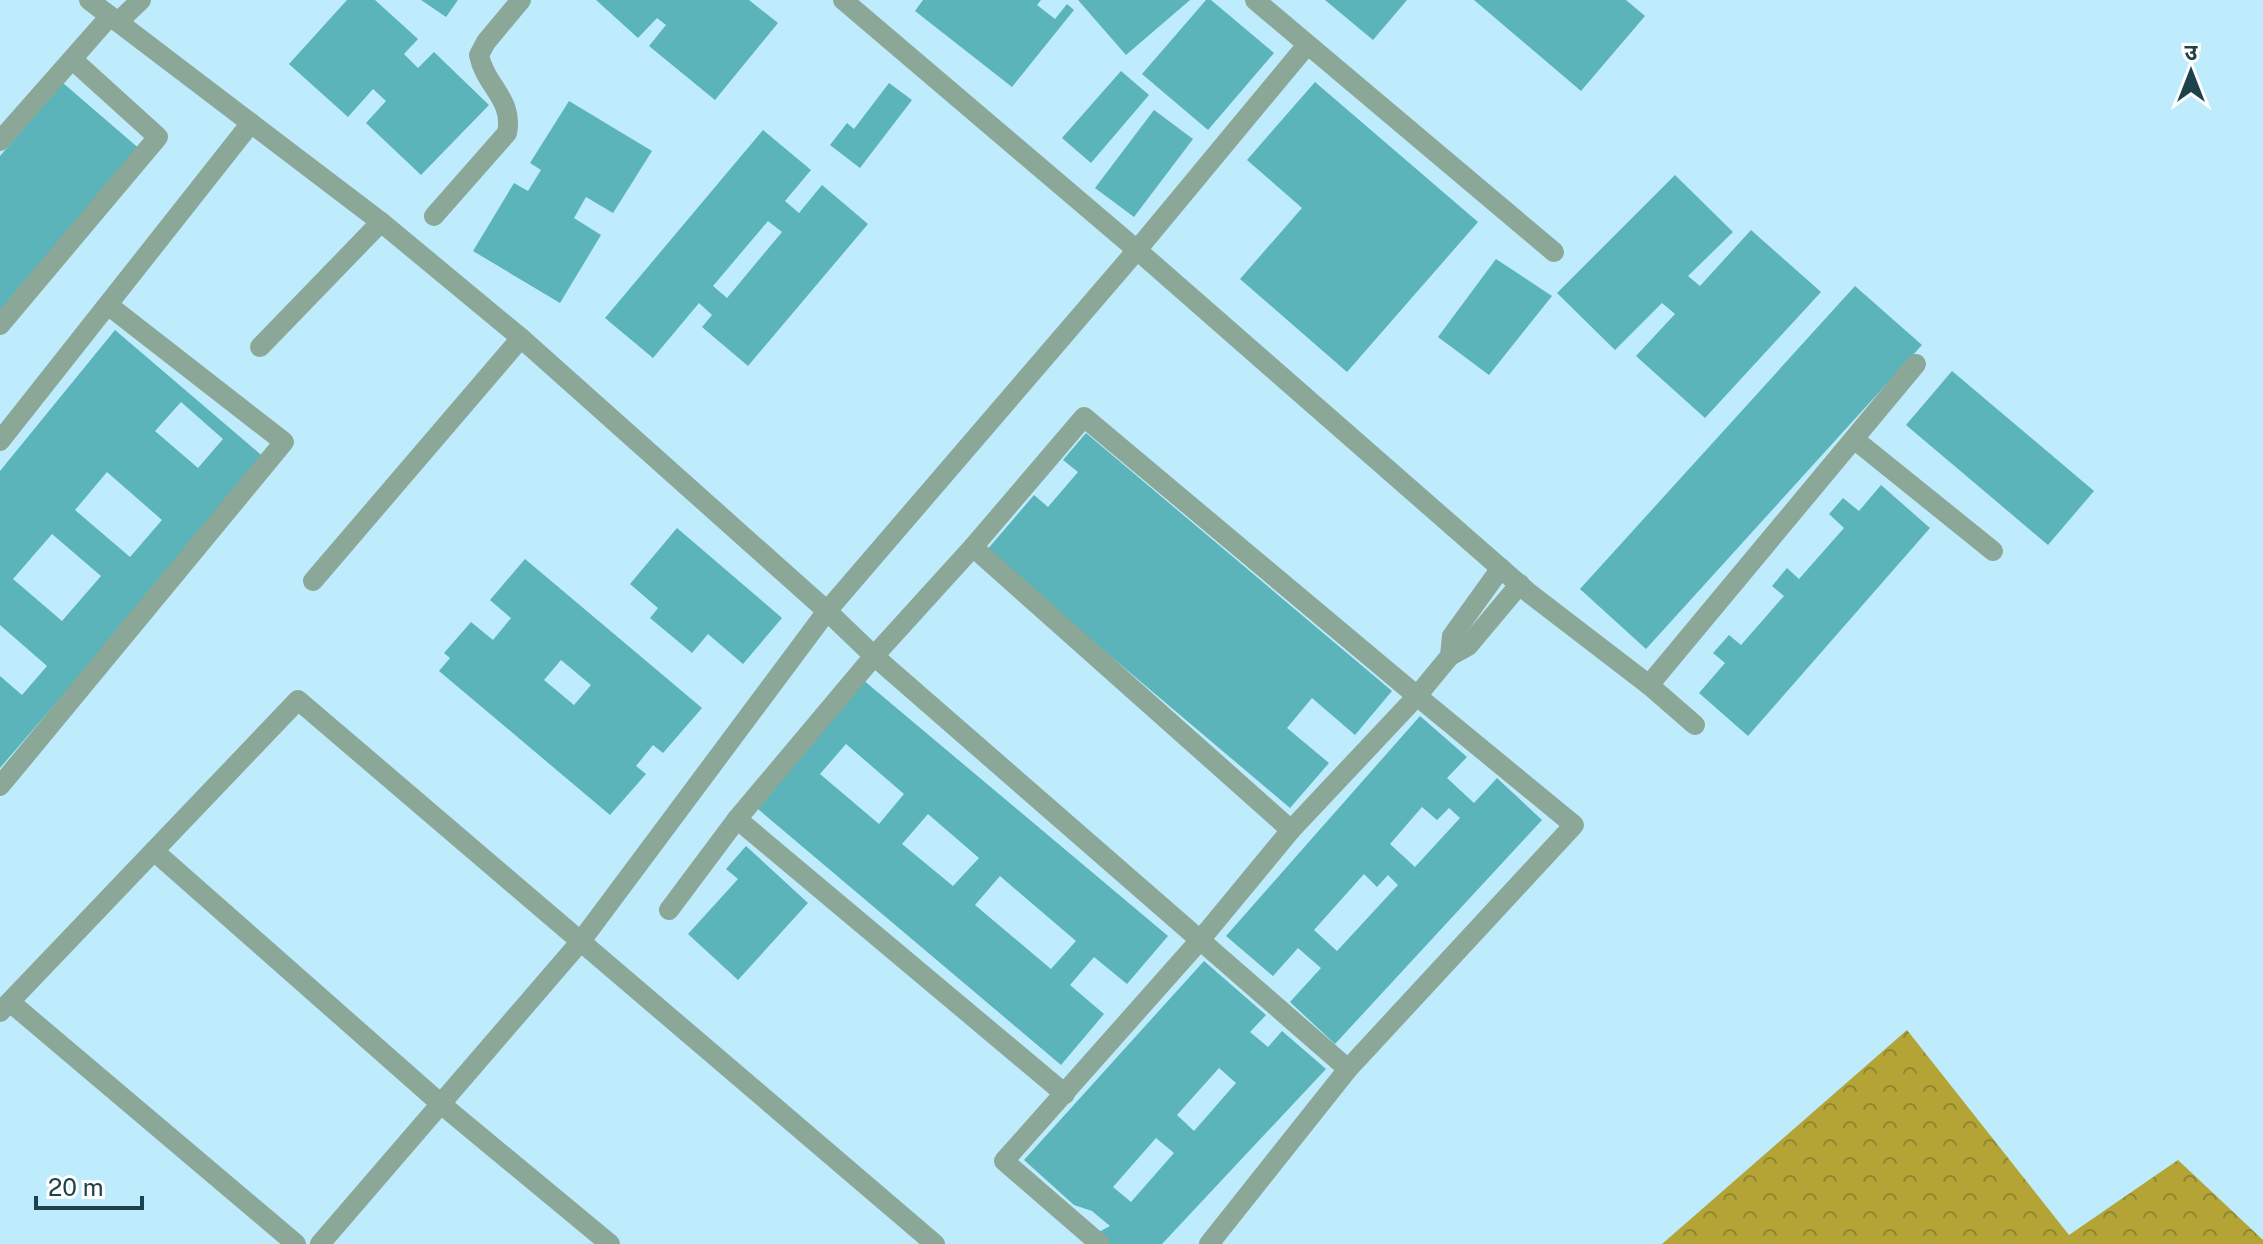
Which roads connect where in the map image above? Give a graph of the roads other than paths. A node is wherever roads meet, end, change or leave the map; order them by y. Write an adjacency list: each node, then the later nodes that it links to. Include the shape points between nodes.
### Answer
1 (89, 0): 6 (street)
2 (141, 0): 6 (street)
3 (521, 0): 11 (street, via 479,55 507,108 507,133)
4 (843, 0): 13 (street)
5 (1255, 0): 7 (street)
6 (114, 19): 8 (street); 9 (street)
7 (1307, 45): 13 (street); 14 (street)
8 (73, 60): 10 (street); 16 (street, via 158,137)
9 (251, 123): 12 (street); 15 (street)
10 (0, 141)
11 (434, 216)
12 (381, 222): 17 (street); 18 (street)
13 (1137, 250): 24 (street); 27 (street)
14 (1554, 252)
15 (108, 305): 21 (street); 33 (street, via 284,442)
16 (0, 325)
17 (521, 338): 25 (street); 27 (street)
18 (260, 347)
19 (1916, 364): 20 (street)
20 (1854, 439): 23 (street); 30 (street)
21 (0, 441)
22 (973, 547): 28 (street); 31 (street, via 1084,417); 35 (street)
23 (1993, 551)
24 (1501, 568): 26 (street); 29 (street, via 1452,636)
25 (313, 581)
26 (1520, 584): 29 (street, via 1468,646); 30 (street)
27 (827, 611): 28 (street); 39 (street)
28 (874, 656): 34 (street); 38 (street)
29 (1450, 656): 31 (street)
30 (1649, 685): 32 (street)
31 (1417, 696): 35 (street); 41 (street, via 1574,825)
32 (1695, 725)
33 (0, 786)
34 (737, 819): 37 (street); 42 (street)
35 (1291, 830): 38 (street)
36 (154, 851): 39 (street, via 298,700); 40 (street); 43 (street)
37 (669, 910)
38 (1201, 939): 41 (street); 42 (street)
39 (581, 941): 43 (street); 47 (street)
40 (5, 1007): 44 (street)
41 (1348, 1069): 49 (street)
42 (1065, 1094): 48 (street, via 1004,1161)
43 (441, 1104): 45 (street); 46 (street)
44 (296, 1244)
45 (320, 1244)
46 (610, 1244)
47 (935, 1244)
48 (1100, 1244)
49 (1209, 1244)

